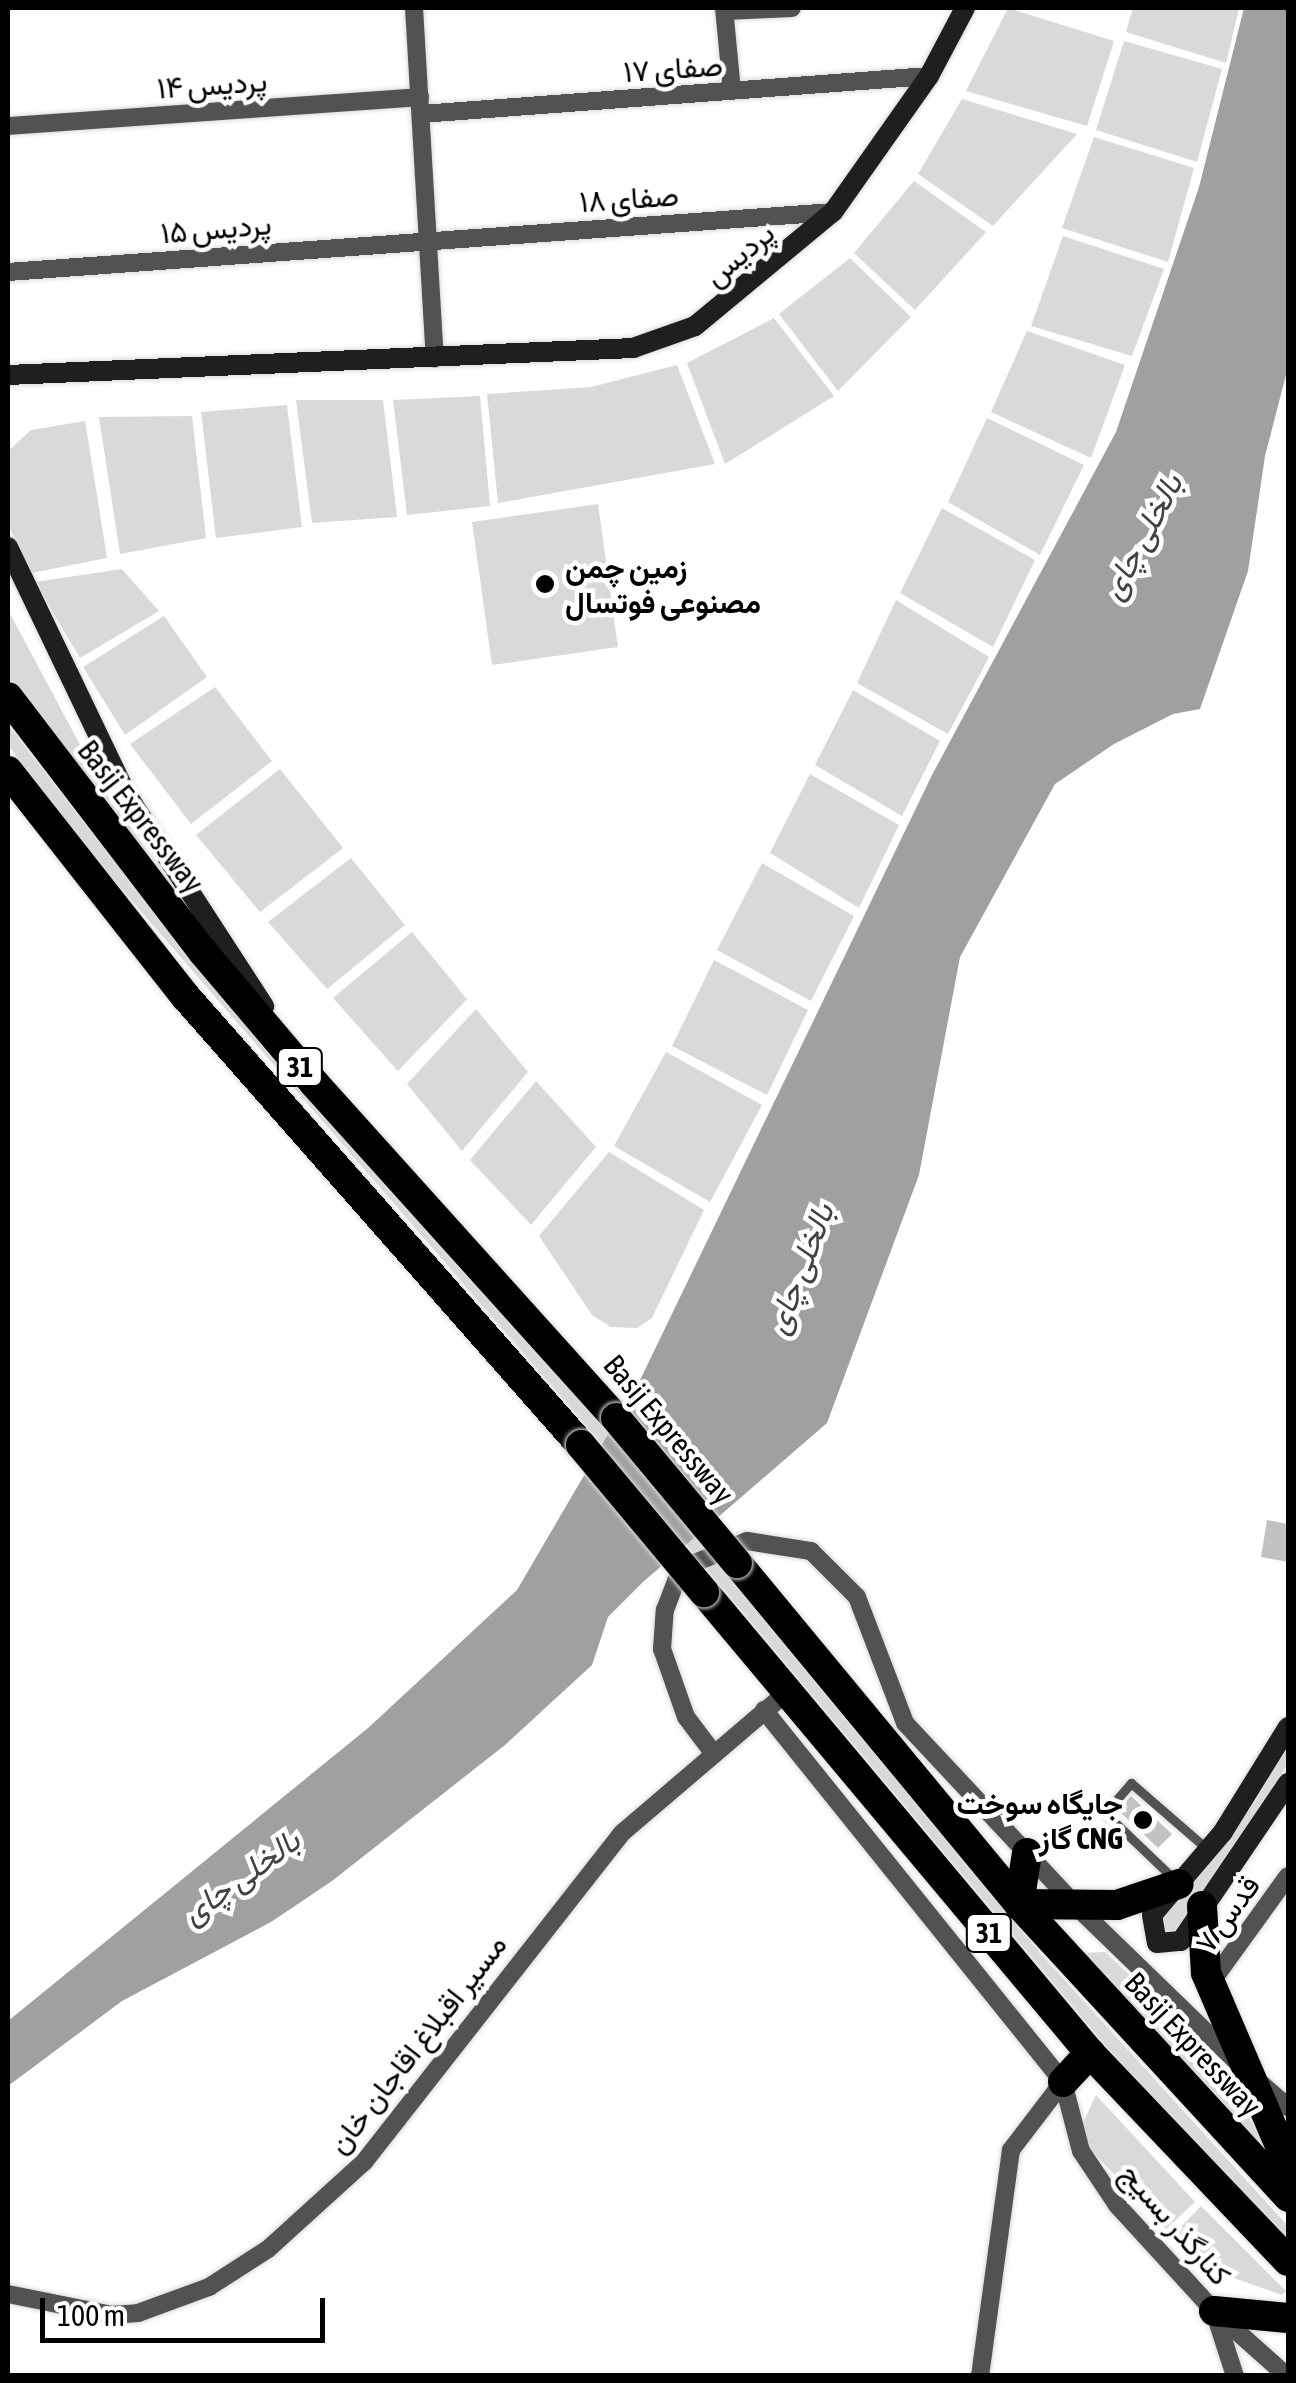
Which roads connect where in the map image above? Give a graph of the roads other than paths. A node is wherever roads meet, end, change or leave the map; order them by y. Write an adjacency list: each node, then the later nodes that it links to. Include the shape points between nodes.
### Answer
1 (414, 8): 7 (street)
2 (792, 8): 4 (street)
3 (965, 8): 5 (street, پردیس)
4 (724, 9): 6 (street)
5 (929, 76): 6 (street, صفای ۱۷); 9 (street, پردیس)
6 (732, 91): 7 (street, صفای ۱۷)
7 (420, 105): 8 (street, پردیس ۱۴); 10 (street)
8 (8, 126)
9 (833, 212): 10 (street, صفای ۱۸); 12 (street, پردیس, via 696,326 633,348)
10 (428, 239): 11 (street, پردیس ۱۵); 12 (street)
11 (8, 272)
12 (436, 358): 13 (street, پردیس)
13 (8, 375)
14 (8, 547): 17 (street, via 127,795)
15 (8, 697): 17 (highway, Basij Expressway / 31, via 203,952)
16 (8, 772): 18 (highway, 31, bridge, via 186,997 704,1592)
17 (314, 1083): 26 (highway, Basij Expressway / 31, bridge, via 616,1418)
18 (776, 1701): 20 (street, مسیر اقبلاغ اقاجان خان); 30 (highway, 31); 32 (street)
19 (1288, 1726): 22 (street)
20 (711, 1750): 23 (street, via 686,1717 662,1649 665,1610 676,1582 696,1562 747,1541 812,1551 857,1598 905,1723); 37 (street, مسیر اقبلاغ اقاجان خان, via 610,1847 364,2162 268,2249 209,2287 138,2313 111,2315)
21 (1288, 1784): 28 (street)
22 (1208, 1850): 25 (street); 25 (lane, via 1131,1783 1104,1813)
23 (1026, 1853): 26 (highway); 27 (street)
24 (1288, 1876): 29 (street, قدس ۷)
25 (1179, 1884): 27 (highway, via 1141,1900); 28 (street, via 1152,1915 1157,1943 1181,1941)
26 (1019, 1904): 27 (highway); 35 (highway, Basij Expressway / 31)
27 (1076, 1906): 31 (street)
28 (1202, 1906): 29 (highway)
29 (1210, 1984): 31 (highway)
30 (1090, 2053): 32 (highway); 36 (highway, 31)
31 (1241, 2066): 33 (street); 34 (highway)
32 (1063, 2082): 38 (street, کنارگذر بسیج, via 1081,2151 1117,2205); 40 (street, via 1011,2150)
33 (1288, 2107)
34 (1288, 2164)
35 (1288, 2197)
36 (1288, 2261)
37 (8, 2294)
38 (1214, 2311): 39 (highway); 41 (street); 42 (street, کنارگذر بسیج)
39 (1288, 2318)
40 (980, 2376)
41 (1235, 2376)
42 (1288, 2376)

